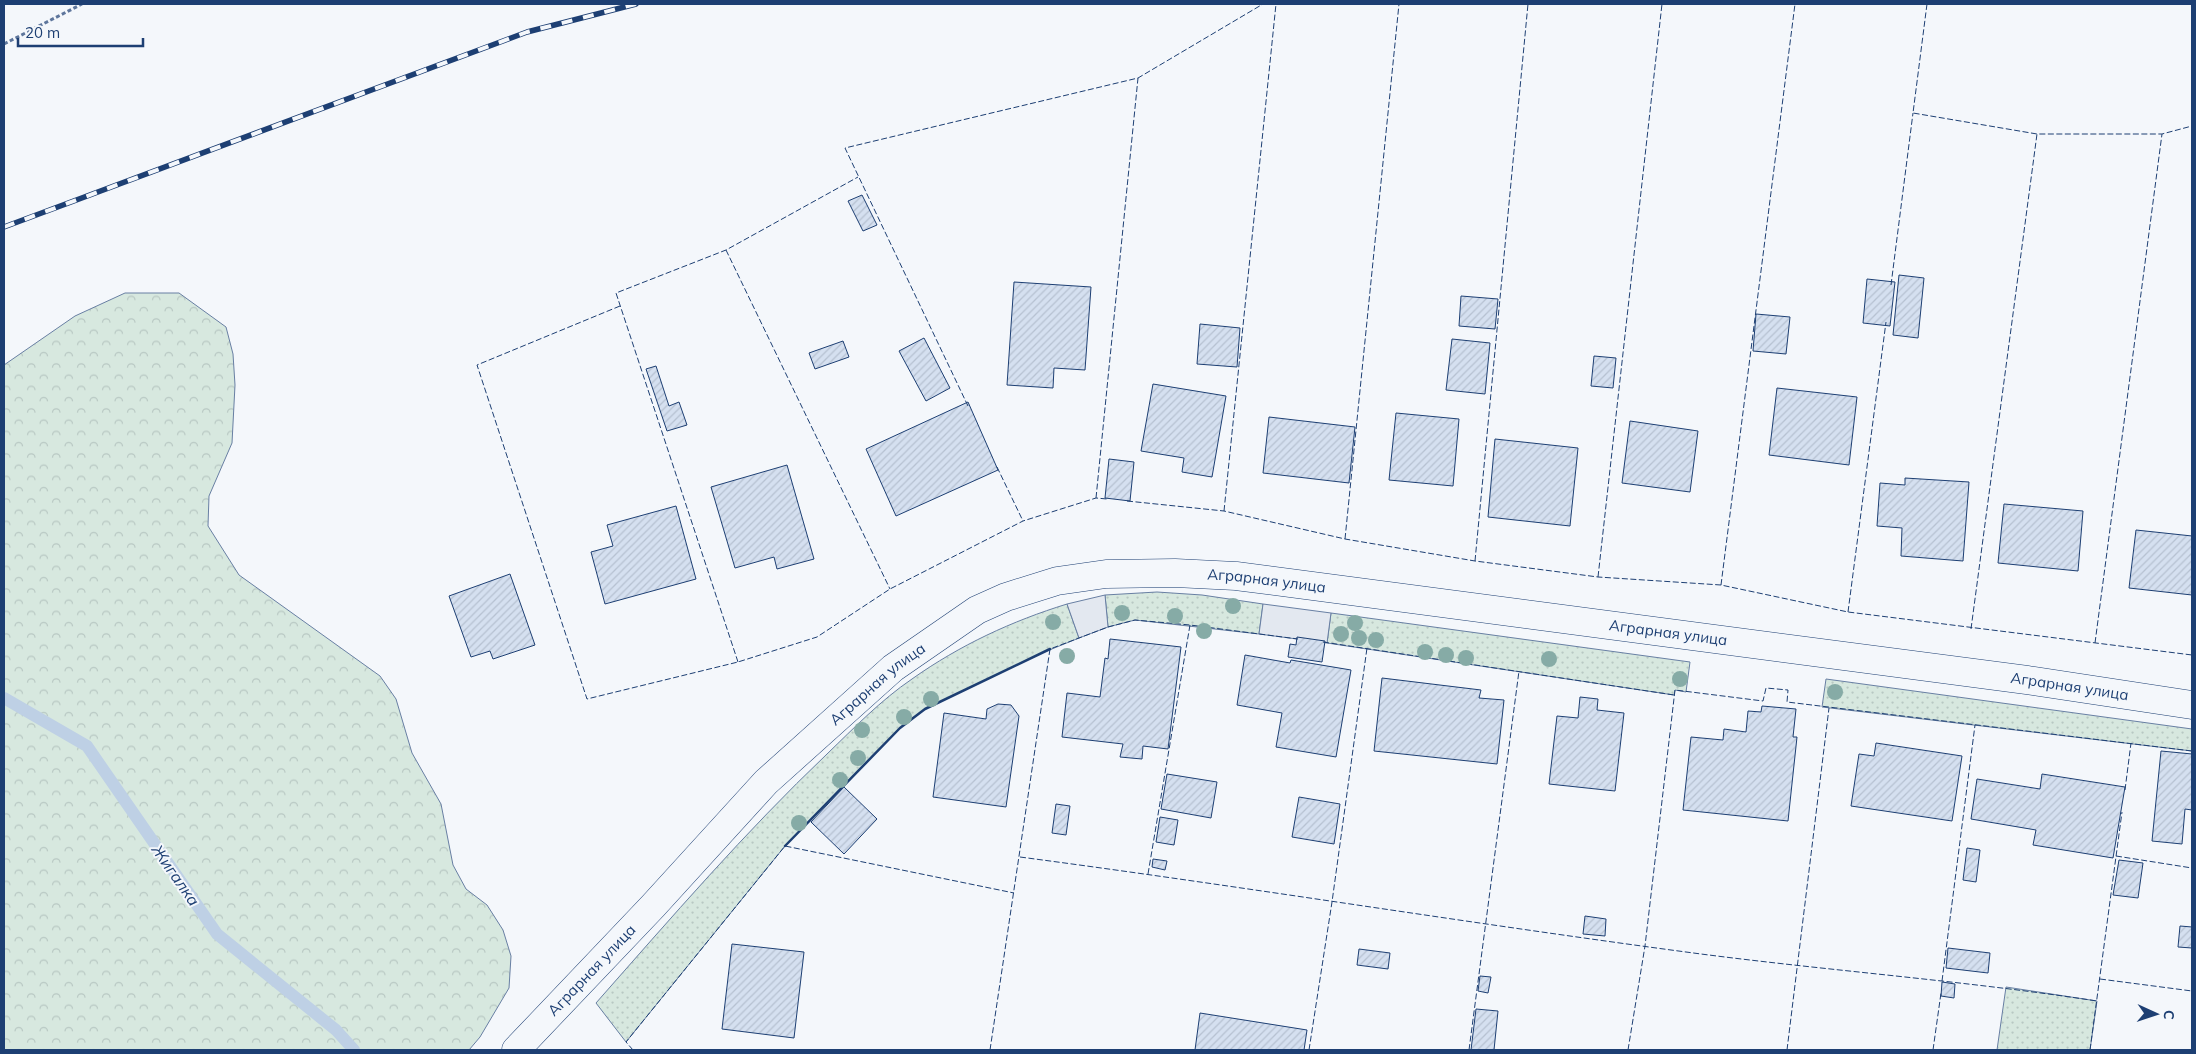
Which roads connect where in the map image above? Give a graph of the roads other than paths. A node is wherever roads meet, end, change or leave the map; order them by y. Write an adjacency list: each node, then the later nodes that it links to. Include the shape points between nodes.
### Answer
1 (2192, 705): 2 (street, Аграрная улица, via 2027,680 1236,576 1106,574 1057,581 977,610 892,668 766,782)
2 (522, 1048)

